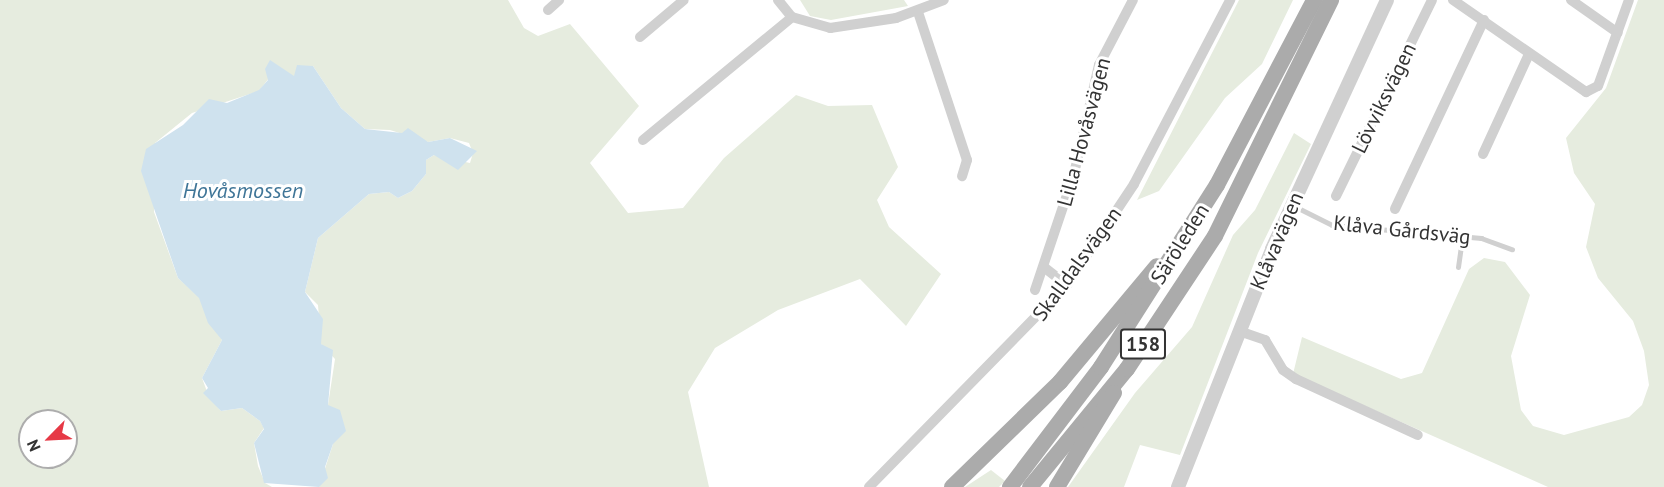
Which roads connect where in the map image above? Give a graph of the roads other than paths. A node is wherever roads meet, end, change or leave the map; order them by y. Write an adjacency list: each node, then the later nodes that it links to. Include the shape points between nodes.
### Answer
1 (559, 0): 14 (street)
2 (684, 0): 19 (street)
3 (778, 0): 16 (street)
4 (944, 0): 15 (street)
5 (1133, 0): 31 (street, Lilla Hovåsvägen, via 1099,65)
6 (1230, 0): 32 (street, Skalldalsvägen, via 1134,184)
7 (1314, 0): 29 (main road, Säröleden / 158, via 1273,84)
8 (1331, 0): 35 (main road, Säröleden / 158, via 1215,236)
9 (1387, 0): 25 (street, Klåvavägen)
10 (1432, 0): 24 (street, Lövviksvägen)
11 (1454, 0): 17 (street)
12 (1571, 0): 18 (street)
13 (1629, 0): 18 (street)
14 (548, 10)
15 (918, 12): 16 (street, via 830,28); 23 (street, via 967,160)
16 (792, 16): 21 (street)
17 (1484, 20): 20 (street); 26 (street)
18 (1618, 33): 20 (street, via 1593,90 1579,91)
19 (640, 37)
20 (1530, 54): 22 (street)
21 (643, 140)
22 (1483, 154)
23 (962, 176)
24 (1335, 196)
25 (1293, 206): 27 (lane, Klåva Gårdsväg, via 1332,225); 34 (street, Klåvavägen)
26 (1395, 209)
27 (1462, 237): 28 (lane, Klåva Gårdsväg, via 1495,240); 30 (lane)
28 (1512, 249)
29 (1174, 253): 38 (main road, 158, via 1154,268 1016,429); 39 (main road, Säröleden / 158, via 1101,367)
30 (1458, 267)
31 (1045, 268): 32 (street); 33 (street, Lilla Hovåsvägen)
32 (1067, 285): 37 (street, Skalldalsvägen)
33 (1035, 290)
34 (1239, 331): 36 (street, via 1264,340 1283,370 1296,380); 42 (street, Klåvavägen)
35 (1127, 369): 40 (main road, Säröleden / 158); 41 (main road, 158)
36 (1418, 435)
37 (869, 487)
38 (952, 487)
39 (1010, 487)
40 (1030, 487)
41 (1057, 487)
42 (1178, 487)

